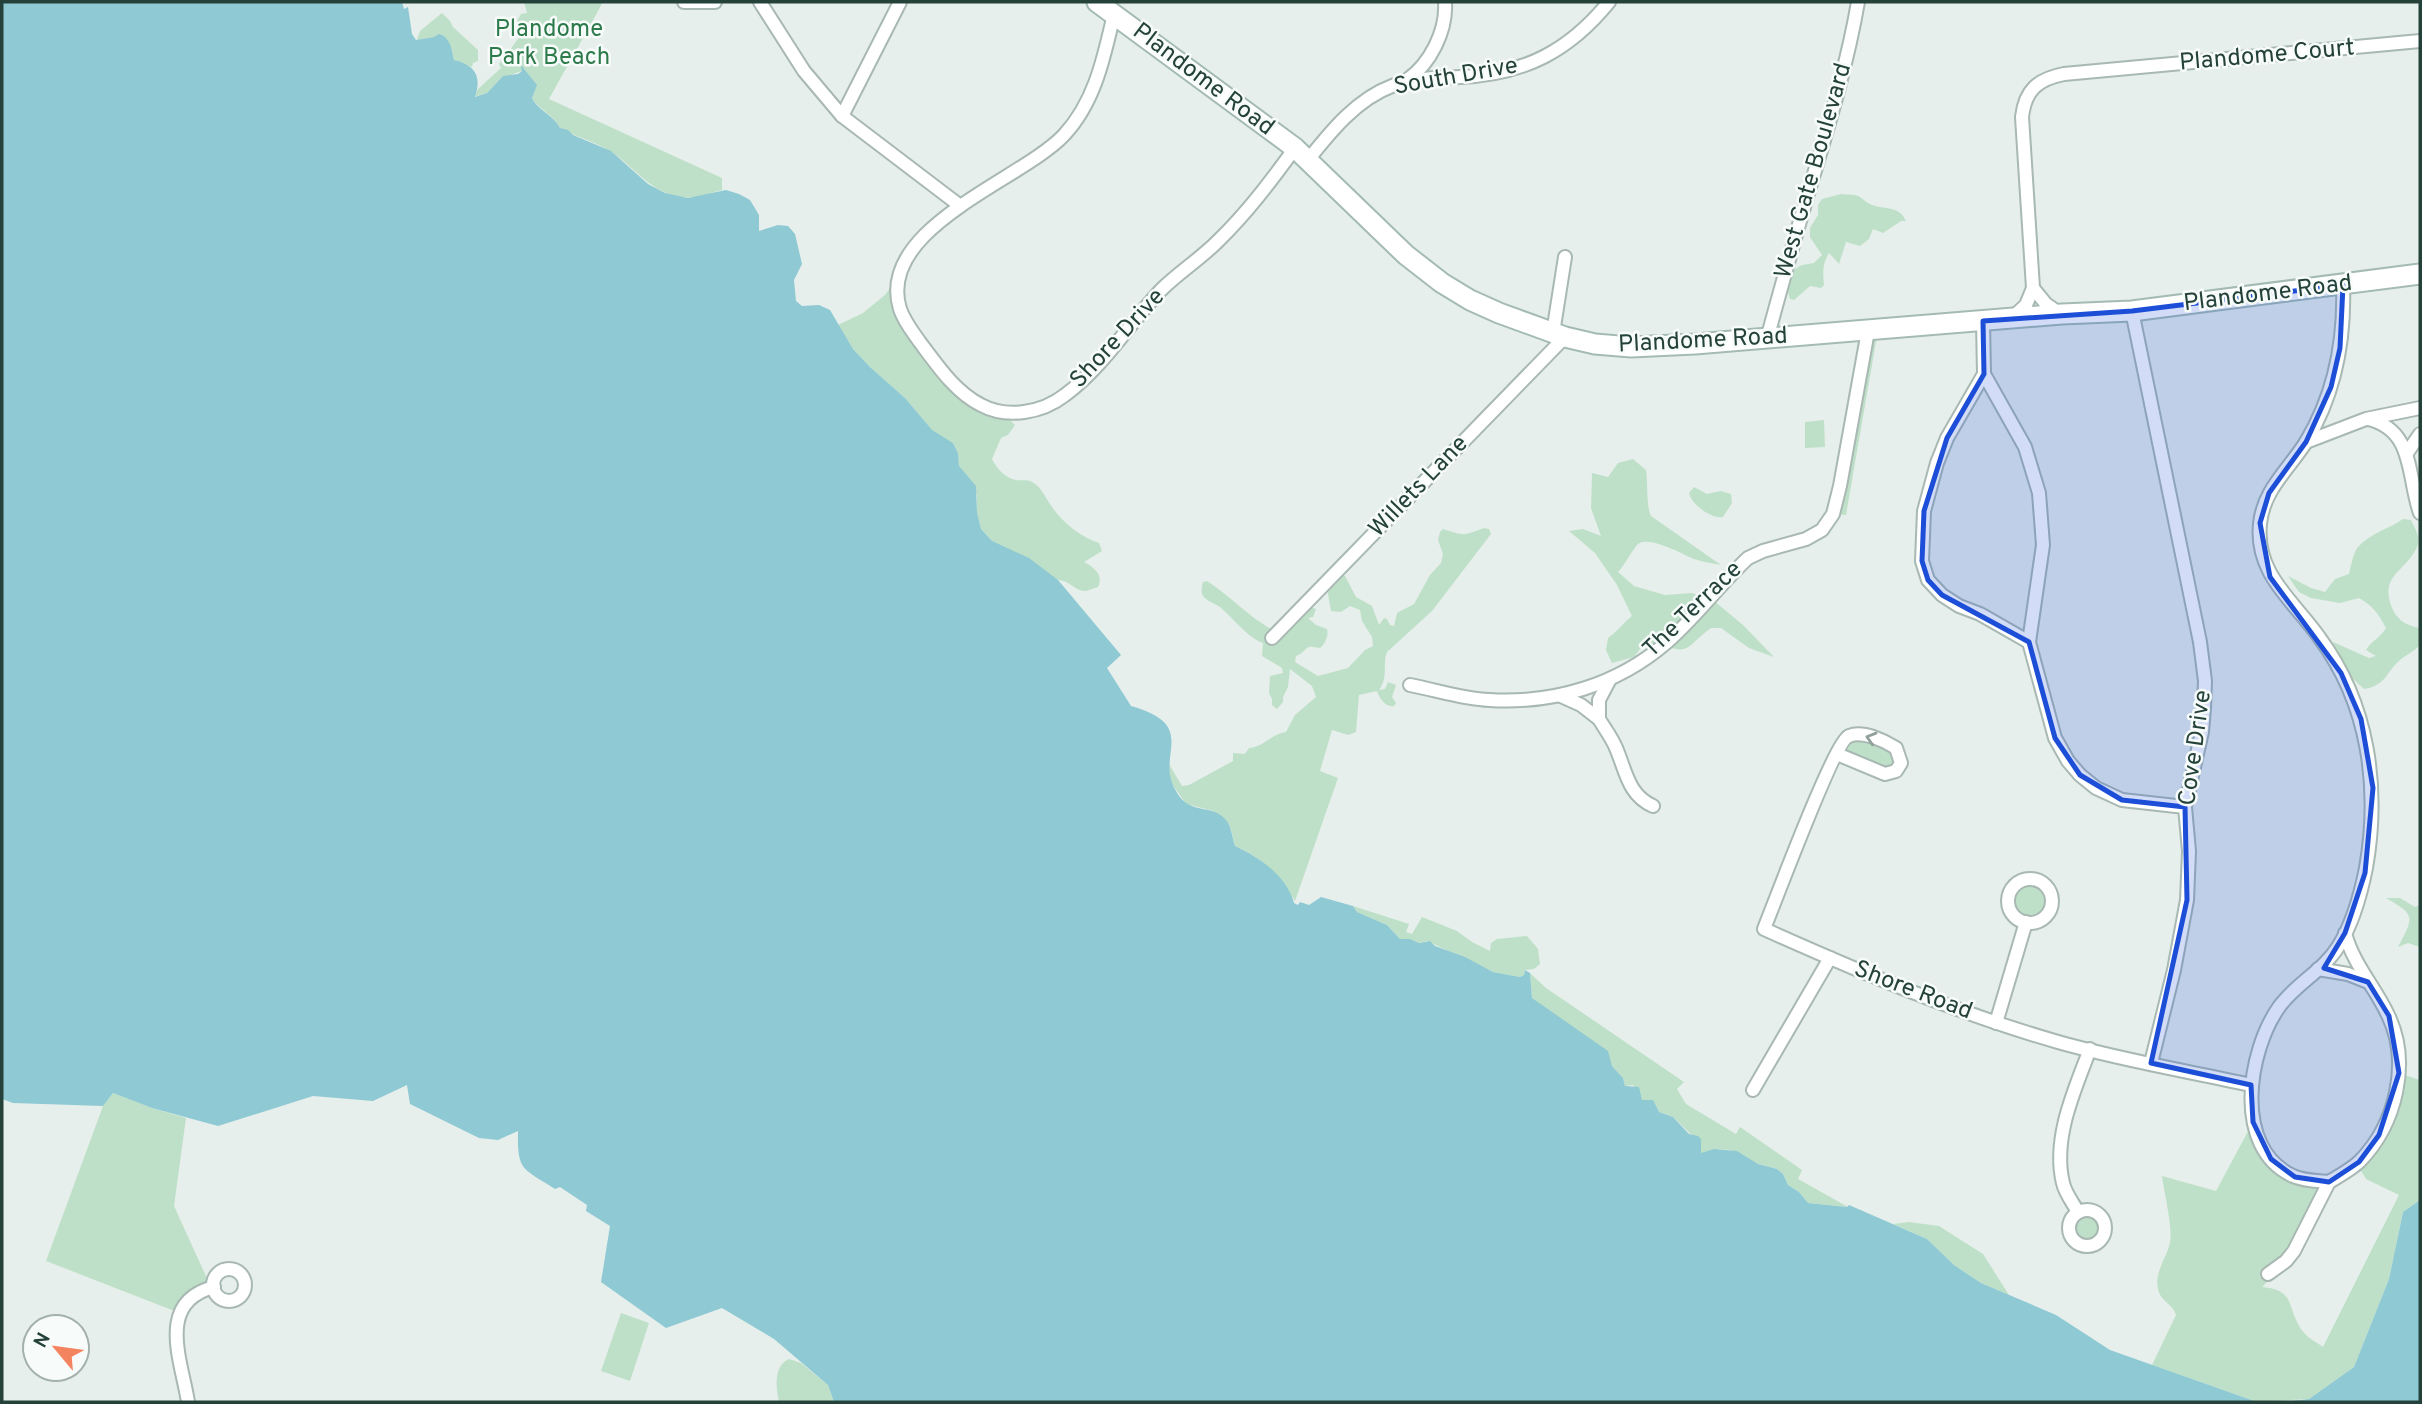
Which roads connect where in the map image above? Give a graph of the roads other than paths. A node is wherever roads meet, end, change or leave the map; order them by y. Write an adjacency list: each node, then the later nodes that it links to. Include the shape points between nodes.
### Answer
1 (684, 2): 2 (street)
2 (715, 2)
3 (760, 2): 14 (street, via 804,71)
4 (900, 2): 14 (street)
5 (1097, 2): 9 (main road, Plandome Road)
6 (1444, 2): 11 (street)
7 (1609, 2): 12 (street, South Drive, via 1578,36 1550,55 1492,75)
8 (1857, 2): 27 (street, West Gate Boulevard, via 1849,50)
9 (1114, 14): 15 (main road, Plandome Road); 16 (street, Shore Drive, via 1094,87 1064,135 1044,154)
10 (2417, 43): 20 (street, Plandome Court, via 2113,70 2050,77 2037,83 2024,102 2022,117)
11 (1433, 50): 12 (street, via 1437,66); 13 (street)
12 (1448, 78): 13 (street, South Drive)
13 (1406, 81): 15 (street, South Drive, via 1369,98)
14 (842, 116): 16 (street)
15 (1301, 154): 16 (street, Shore Drive, via 1216,243 1164,288 1088,378 1057,402 1024,412 990,410 969,399 931,357 900,309 899,283 909,257); 26 (main road, Plandome Road, via 1406,255 1442,283 1483,307)
16 (959, 205)
17 (1565, 257): 26 (street)
18 (2420, 274): 19 (main road, Plandome Road)
19 (2343, 285): 21 (main road, Plandome Road); 32 (street, via 2344,316 2336,371)
20 (2033, 288): 22 (street, via 2046,304); 23 (street, via 2026,305)
21 (2132, 311): 22 (main road, Plandome Road); 43 (street, Cove Drive, via 2203,658 2202,732)
22 (2063, 314): 23 (main road, Plandome Road)
23 (2011, 319): 24 (main road, Plandome Road)
24 (1983, 321): 25 (main road, Plandome Road); 28 (street)
25 (1868, 331): 27 (main road, Plandome Road); 37 (street, The Terrace, via 1840,486 1828,523 1806,539 1748,558 1666,643)
26 (1559, 335): 27 (main road, Plandome Road, via 1616,347); 35 (street, Willets Lane)
27 (1767, 339)
28 (1984, 374): 36 (street, via 2025,447 2039,493 2043,545); 36 (street, via 1937,463 1924,511 1922,561 1928,580 1942,595)
29 (2420, 408): 30 (street)
30 (2366, 419): 32 (street); 33 (street, via 2389,428)
31 (2420, 434): 33 (street)
32 (2306, 442): 45 (street, via 2269,493 2260,523 2260,543 2270,577 2342,673 2369,754 2371,838)
33 (2407, 453): 34 (street)
34 (2420, 513)
35 (1272, 638)
36 (2029, 642): 43 (street, via 2055,738 2080,775 2122,800)
37 (1610, 679): 39 (street, The Terrace); 40 (street, via 1599,700)
38 (1410, 685): 39 (street, The Terrace, via 1488,700)
39 (1561, 696): 40 (street)
40 (1600, 719): 42 (street, via 1630,787)
41 (1837, 754): 41 (street, Shore Road, one-way to 41, via 1887,774 1901,763 1894,747 1858,734 1846,737); 46 (street, Shore Road, via 1764,929)
42 (1653, 806)
43 (2185, 807): 51 (street, Cove Drive, via 2187,900)
44 (2026, 922): 49 (street)
45 (2345, 933): 47 (street, via 2333,955); 48 (street)
46 (1830, 958): 49 (street, Shore Road); 53 (street)
47 (2318, 969): 48 (street); 52 (street, via 2276,1011 2259,1043)
48 (2368, 982): 54 (street, via 2389,1016 2396,1042 2396,1094 2379,1135 2359,1162)
49 (1996, 1023): 50 (street, Shore Road)
50 (2090, 1049): 51 (street, Shore Road); 55 (street, via 2062,1142 2063,1185)
51 (2151, 1063): 52 (street, Shore Road)
52 (2251, 1085): 54 (street, via 2253,1122 2271,1159 2295,1177)
53 (1753, 1090)
54 (2329, 1182): 56 (street, via 2294,1251)
55 (2078, 1212)
56 (2268, 1274)
57 (214, 1287): 58 (street, via 189,1299 178,1318 178,1356)
58 (188, 1402)

